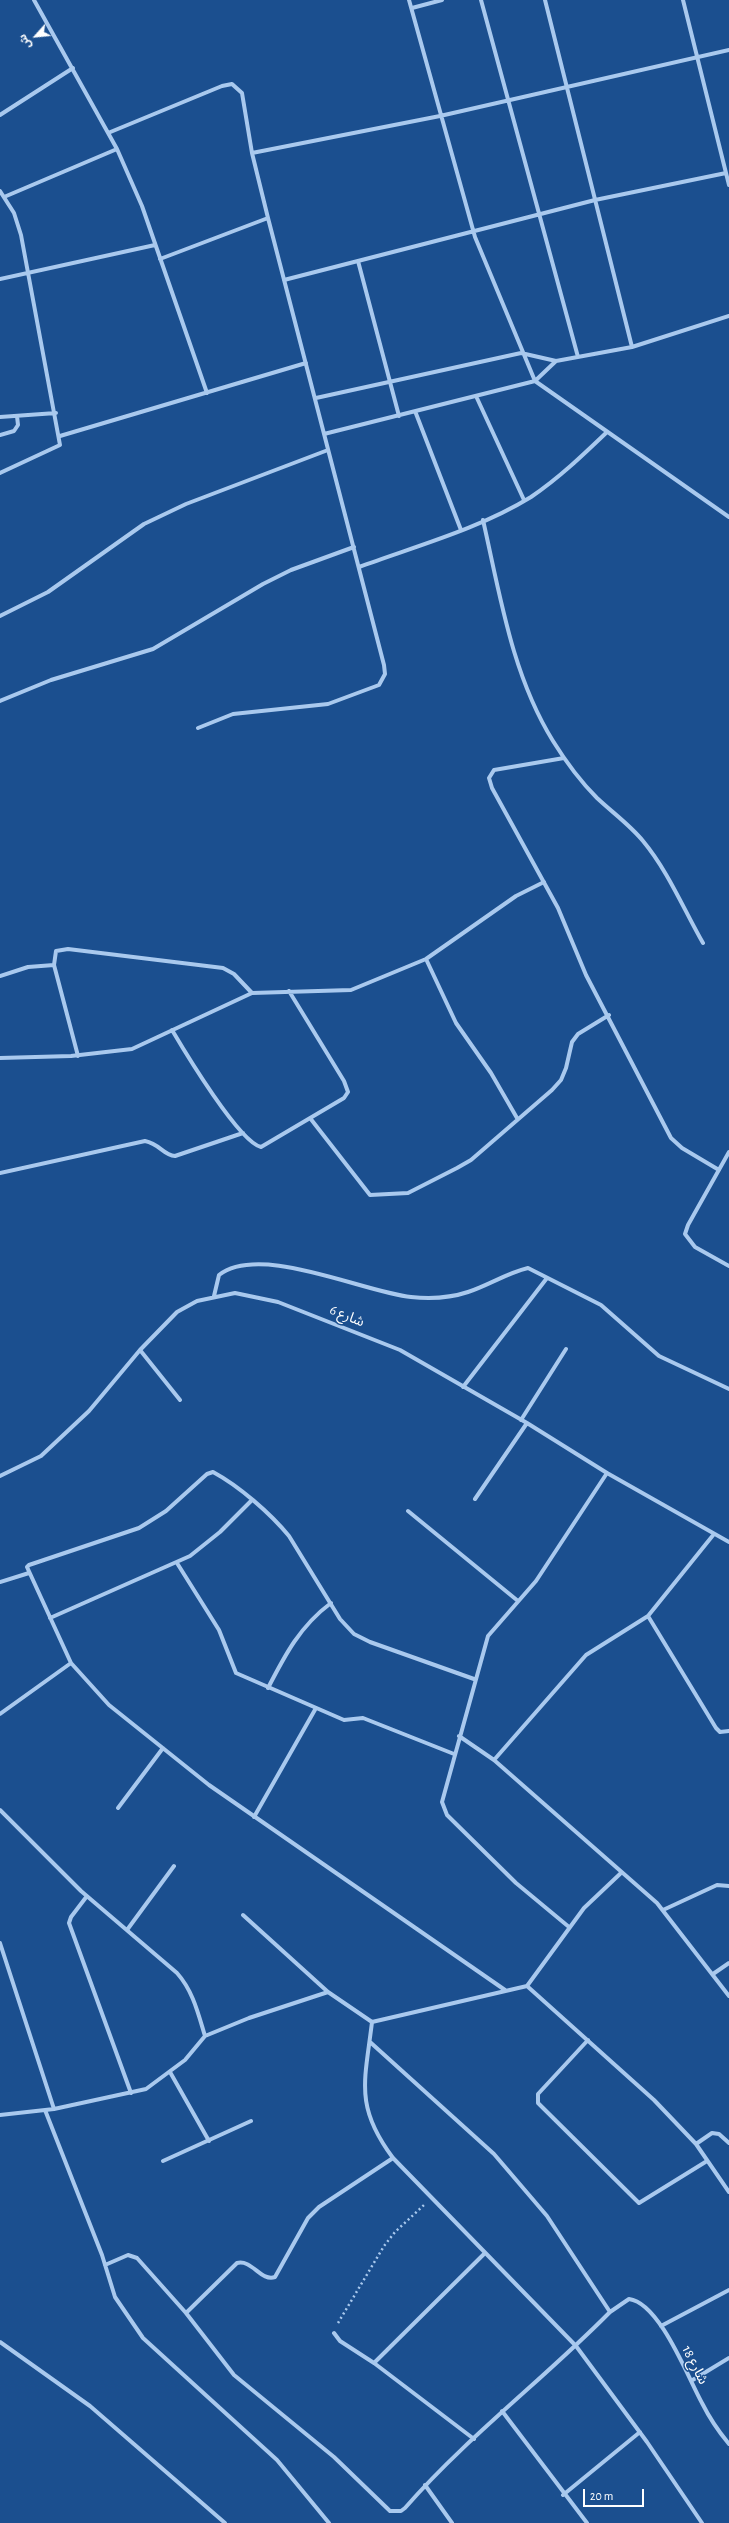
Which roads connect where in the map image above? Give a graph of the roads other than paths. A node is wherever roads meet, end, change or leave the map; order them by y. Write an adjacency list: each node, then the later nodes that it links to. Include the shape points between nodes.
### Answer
1 (34, 0): 10 (street)
2 (409, 0): 7 (street)
3 (442, 0): 7 (street)
4 (481, 0): 12 (street)
5 (545, 0): 11 (street)
6 (683, 0): 9 (street)
7 (412, 8): 14 (street)
8 (729, 50): 9 (street)
9 (697, 56): 11 (street); 18 (street)
10 (73, 68): 13 (street); 15 (street)
11 (567, 87): 12 (street); 22 (street)
12 (510, 100): 14 (street); 23 (street)
13 (0, 115)
14 (440, 116): 17 (street); 25 (street)
15 (108, 133): 16 (street); 17 (street, via 232,84 242,93)
16 (116, 149): 21 (street); 26 (street, via 142,206)
17 (252, 153): 24 (street)
18 (726, 173): 19 (street); 22 (street)
19 (729, 185)
20 (0, 191): 21 (street)
21 (4, 197): 29 (street, via 14,213)
22 (595, 200): 23 (street); 33 (street)
23 (539, 215): 25 (street); 35 (street)
24 (268, 218): 27 (street); 31 (street)
25 (473, 232): 28 (street); 34 (street)
26 (155, 245): 27 (street); 29 (street)
27 (160, 259): 40 (street)
28 (358, 261): 31 (street); 39 (street)
29 (30, 273): 30 (street); 44 (street)
30 (0, 279)
31 (284, 280): 37 (street)
32 (729, 316): 33 (street)
33 (632, 347): 35 (street)
34 (521, 353): 36 (street); 38 (street); 39 (street)
35 (578, 357): 36 (street)
36 (556, 361): 38 (street)
37 (306, 363): 40 (street); 42 (street)
38 (535, 381): 41 (street); 48 (street)
39 (390, 382): 42 (street); 46 (street)
40 (207, 392): 51 (street)
41 (476, 396): 43 (street); 54 (street)
42 (316, 398): 49 (street)
43 (415, 411): 46 (street); 57 (street)
44 (56, 413): 45 (street); 51 (street)
45 (17, 416): 47 (street); 50 (street, via 18,425 14,431)
46 (399, 416): 49 (street)
47 (0, 417)
48 (607, 432): 54 (street, via 560,477); 55 (street)
49 (324, 434): 52 (street)
50 (0, 435)
51 (60, 436): 53 (street, via 58,447)
52 (328, 450): 58 (street); 60 (street, via 186,504 144,524 48,592)
53 (0, 473)
54 (524, 500): 56 (street)
55 (729, 517)
56 (483, 520): 57 (street); 63 (street, via 509,634 523,679)
57 (461, 530): 59 (street)
58 (354, 547): 59 (street); 61 (street, via 291,570 153,649 51,680)
59 (359, 566): 62 (street, via 384,665 385,674 379,685 328,704 233,714)
60 (0, 616)
61 (0, 701)
62 (198, 728)
63 (564, 758): 64 (street, via 501,768 490,773 489,778 492,788); 65 (street, via 597,798 629,825 644,842)
64 (544, 882): 66 (street, via 516,896); 71 (street, via 558,908 586,975)
65 (702, 943)
66 (426, 958): 69 (street, via 351,990); 76 (street, via 456,1023 492,1072)
67 (54, 965): 68 (street, via 28,967); 70 (street, via 56,951 68,949 208,964 234,974); 73 (street)
68 (0, 976)
69 (288, 992): 70 (street); 75 (street, via 344,1081 348,1092 344,1098)
70 (252, 993): 72 (street)
71 (609, 1015): 76 (street, via 578,1034 572,1042 561,1080); 79 (street, via 671,1138 682,1148)
72 (172, 1030): 73 (street, via 132,1048); 77 (street, via 200,1076)
73 (78, 1056): 74 (street)
74 (0, 1058)
75 (310, 1118): 76 (street, via 363,1189 375,1196 408,1193 471,1160); 77 (street, via 261,1147)
76 (517, 1118)
77 (243, 1133): 80 (street, via 176,1156 167,1154 158,1145 145,1141)
78 (729, 1152): 79 (street)
79 (719, 1170): 81 (street, via 688,1225 686,1234 695,1246)
80 (0, 1173)
81 (729, 1266)
82 (547, 1278): 83 (street, via 528,1268 456,1295 443,1298 410,1297 282,1266 246,1264 219,1275); 86 (street); 87 (street, via 601,1305 659,1356)
83 (214, 1296): 85 (street, شارع 6, via 197,1301 177,1312); 86 (street, شارع 6, via 235,1292 257,1296 333,1322 400,1350)
84 (566, 1349): 89 (street)
85 (140, 1350): 88 (street); 92 (street, شارع 6, via 89,1411 41,1456)
86 (463, 1387): 89 (street, شارع 6)
87 (729, 1389)
88 (180, 1400)
89 (521, 1420): 90 (street, شارع 6)
90 (527, 1423): 91 (street, شارع 6); 93 (street)
91 (607, 1473): 96 (street, شارع 6); 101 (street, via 536,1581)
92 (0, 1476)
93 (475, 1499)
94 (252, 1500): 98 (street, via 201,1548); 99 (street, via 217,1474 210,1472 166,1511 139,1528 29,1564); 102 (street, via 288,1536)
95 (408, 1510): 101 (street)
96 (714, 1534): 97 (street, شارع 6); 103 (street)
97 (729, 1542)
98 (177, 1563): 104 (street); 107 (street, via 218,1630 236,1673)
99 (29, 1573): 100 (street); 104 (street)
100 (0, 1582)
101 (518, 1601): 106 (street, via 488,1636)
102 (330, 1603): 106 (street, via 354,1634); 107 (street, via 315,1615 297,1636)
103 (648, 1616): 110 (street, via 716,1728 720,1732); 114 (street, via 586,1655)
104 (50, 1618): 105 (street)
105 (71, 1663): 109 (street); 112 (street, via 109,1705)
106 (474, 1679): 111 (street)
107 (268, 1688): 108 (street)
108 (316, 1708): 113 (street, via 348,1721 363,1718); 117 (street)
109 (0, 1714)
110 (729, 1731)
111 (459, 1736): 113 (street); 114 (street)
112 (164, 1748): 115 (street); 117 (street)
113 (454, 1754): 124 (street, via 442,1802 447,1815 516,1883)
114 (494, 1760): 119 (street)
115 (118, 1808)
116 (0, 1810): 121 (street)
117 (254, 1817): 130 (street)
118 (174, 1866): 125 (street)
119 (621, 1873): 122 (street); 124 (street)
120 (729, 1886): 122 (street, via 717,1885)
121 (86, 1896): 125 (street); 138 (street, via 70,1917 69,1923)
122 (663, 1910): 128 (street)
123 (243, 1915): 131 (street)
124 (568, 1927): 129 (street)
125 (127, 1930): 134 (street, via 187,1984)
126 (0, 1943): 139 (street)
127 (729, 1963): 128 (street)
128 (713, 1974): 132 (street)
129 (527, 1986): 130 (street); 135 (street)
130 (505, 1990): 133 (street)
131 (328, 1992): 133 (street); 134 (street, via 249,2018)
132 (729, 1996)
133 (372, 2022): 136 (street)
134 (205, 2036): 137 (street, via 185,2060)
135 (588, 2040): 145 (street, via 635,2081); 148 (street, via 538,2094 538,2103 639,2203)
136 (370, 2042): 146 (street, via 364,2094 368,2117 379,2140); 153 (street, via 499,2160 547,2216)
137 (170, 2072): 138 (street, via 146,2089); 143 (street)
138 (131, 2093): 139 (street)
139 (54, 2109): 140 (street)
140 (45, 2110): 141 (street); 151 (street)
141 (0, 2115)
142 (250, 2121): 143 (street)
143 (209, 2140): 147 (street)
144 (729, 2143): 145 (street, via 718,2134 712,2133)
145 (696, 2144): 148 (street)
146 (393, 2158): 150 (street); 154 (street, via 319,2207 308,2218 275,2277 266,2277 245,2262 237,2263)
147 (163, 2161)
148 (707, 2161): 149 (street)
149 (729, 2192)
150 (486, 2253): 158 (street); 160 (street)
151 (105, 2265): 154 (street, via 132,2254); 169 (street, via 115,2297 143,2338 277,2460)
152 (729, 2290): 155 (street)
153 (610, 2312): 155 (street, شارع 18, via 626,2300 635,2301 647,2308); 158 (street)
154 (186, 2313): 166 (street, via 234,2375 334,2457 390,2510 405,2508)
155 (661, 2326): 161 (street, شارع 18)
156 (334, 2333): 160 (street, via 340,2341)
157 (0, 2342): 168 (street, via 90,2406)
158 (576, 2346): 162 (street); 163 (street)
159 (729, 2358): 161 (street)
160 (374, 2363): 164 (street)
161 (690, 2381): 165 (street, شارع 18)
162 (502, 2411): 164 (street); 167 (street)
163 (640, 2432): 167 (street); 172 (street)
164 (474, 2439): 166 (street)
165 (729, 2444)
166 (425, 2485): 170 (street)
167 (563, 2495): 171 (street)
168 (225, 2523)
169 (329, 2523)
170 (452, 2523)
171 (587, 2523)
172 (702, 2523)

